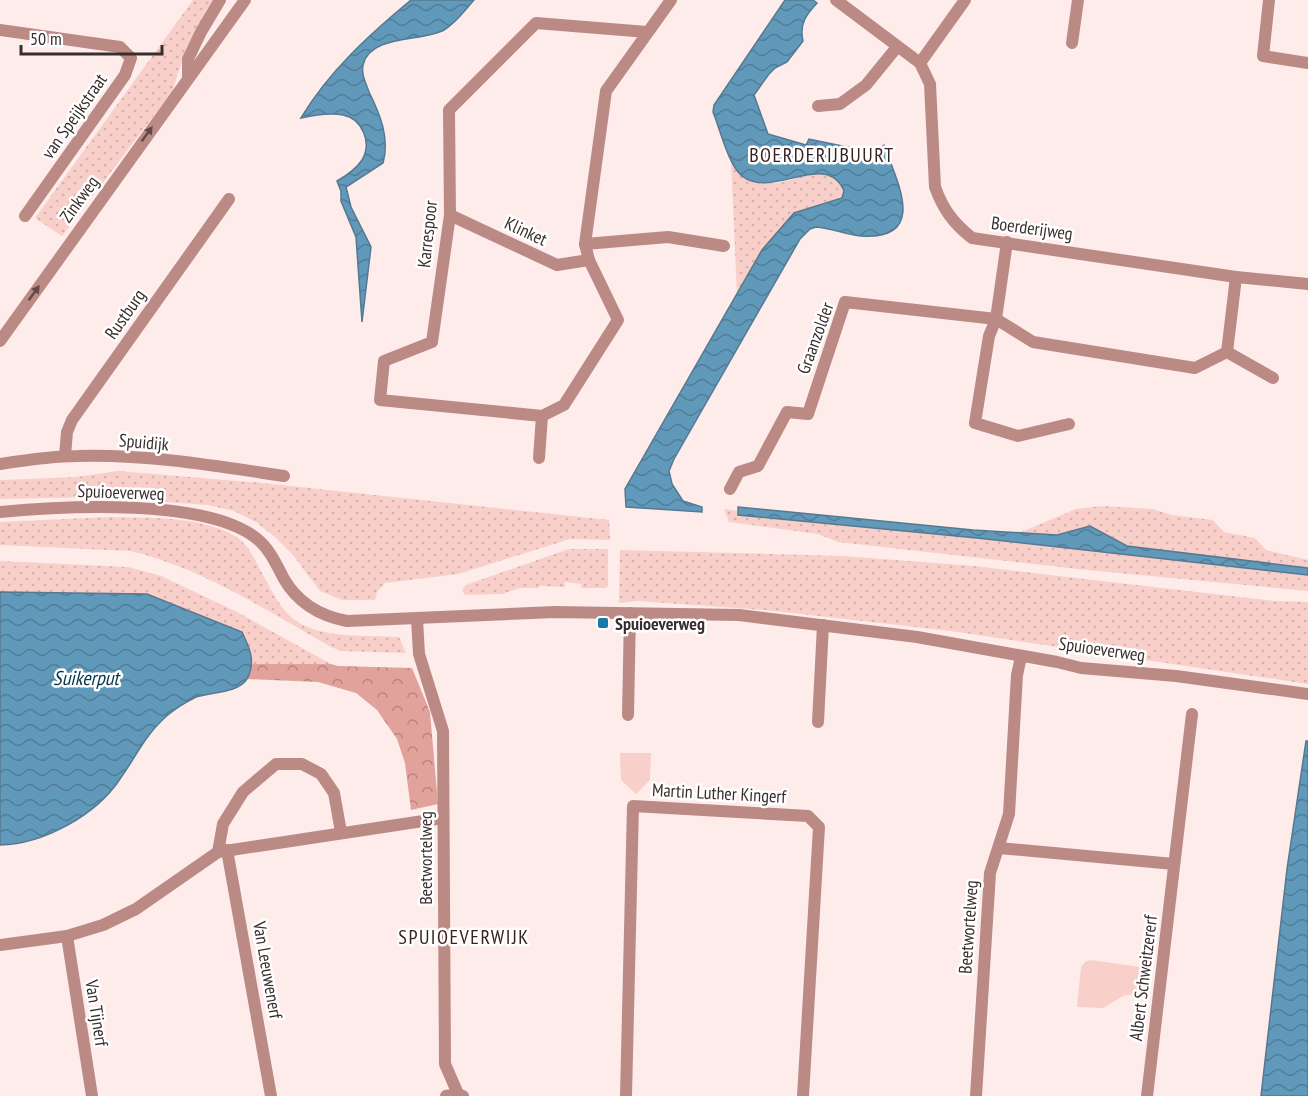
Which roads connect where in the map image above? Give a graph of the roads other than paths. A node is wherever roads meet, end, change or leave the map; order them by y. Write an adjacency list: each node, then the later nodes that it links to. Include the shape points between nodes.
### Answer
1 (220, 0): 14 (street, Zinkweg, via 188,59)
2 (245, 0): 14 (street, Zinkweg)
3 (671, 0): 9 (street)
4 (836, 0): 11 (street)
5 (965, 0): 12 (street)
6 (1078, 0): 10 (street)
7 (1269, 0): 13 (street, via 1263,56)
8 (0, 30): 18 (street, van Speijkstraat, via 120,47 131,58 125,75)
9 (647, 32): 17 (street, Karrespoor, via 536,23 449,110); 20 (street, via 606,91)
10 (1072, 43)
11 (897, 47): 12 (street); 15 (street, via 866,85 840,104)
12 (920, 63): 19 (street, Boerderijweg, via 930,84 935,187 940,199 955,225 972,238)
13 (1308, 63)
14 (188, 78): 26 (street, Zinkweg, one-way to 14)
15 (818, 106)
16 (229, 199): 31 (street, Rustburg, via 72,420 66,432)
17 (450, 215): 22 (street, Klinket, via 556,265); 29 (street, Karrespoor, via 432,342 384,361 380,400)
18 (25, 216)
19 (1007, 242): 23 (street, Boerderijweg); 25 (street)
20 (585, 244): 21 (street, via 668,237); 22 (street)
21 (724, 246)
22 (589, 260): 29 (street, via 618,320 564,405)
23 (1236, 277): 24 (street, Boerderijweg); 27 (street)
24 (1308, 284)
25 (996, 320): 27 (street, Graanzolder, via 1033,342 1195,368); 30 (street, via 989,336 975,423 1018,436); 35 (street, Graanzolder, via 844,302 808,414 787,412 758,466 739,472)
26 (0, 341)
27 (1227, 352): 28 (street)
28 (1273, 378)
29 (542, 416): 32 (street)
30 (1069, 424)
31 (65, 456): 33 (street, Spuidijk); 34 (street, Spuidijk, via 128,458)
32 (539, 458)
33 (0, 464)
34 (284, 476)
35 (730, 489)
36 (0, 512): 38 (street, Spuioeverweg, via 123,508 217,519 238,527 264,545 293,593 319,612 347,621)
37 (630, 613): 38 (street, Spuioeverweg, via 555,612); 39 (street, Spuioeverweg, via 739,615); 43 (street)
38 (417, 619): 45 (street, Beetwortelweg, via 419,654 443,731)
39 (822, 625): 40 (street, Spuioeverweg, via 917,637); 44 (street)
40 (1021, 657): 41 (street, Spuioeverweg, via 1081,668); 47 (street, Beetwortelweg, via 1009,814)
41 (1308, 694)
42 (1192, 714): 49 (street, Albert Schweitzererf)
43 (628, 715)
44 (818, 722)
45 (443, 818): 46 (street); 52 (street, Beetwortelweg, via 445,1064)
46 (341, 832): 48 (street); 48 (street, via 334,793 321,774 302,764 276,764 243,792 223,824)
47 (999, 848): 49 (street); 57 (street, Beetwortelweg, via 990,873)
48 (222, 851): 50 (street, via 136,909); 54 (street, Van Leeuwenerf)
49 (1174, 864): 58 (street, Albert Schweitzererf)
50 (67, 936): 51 (street); 53 (street, Van Tijnerf)
51 (0, 945)
52 (456, 1095)
53 (92, 1096)
54 (272, 1096)
55 (626, 1096): 56 (street, Martin Luther Kingerf, via 633,806 808,816 819,827)
56 (803, 1096)
57 (976, 1096)
58 (1147, 1096)

